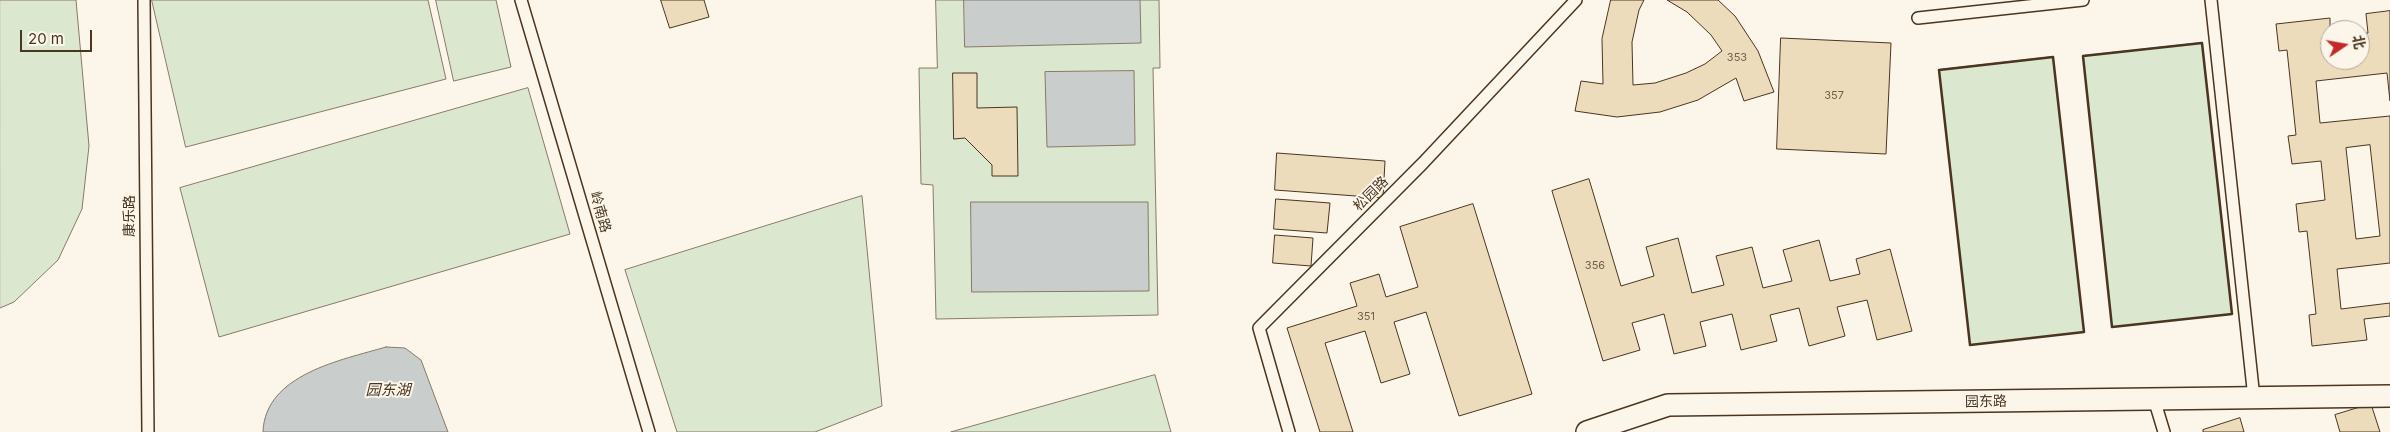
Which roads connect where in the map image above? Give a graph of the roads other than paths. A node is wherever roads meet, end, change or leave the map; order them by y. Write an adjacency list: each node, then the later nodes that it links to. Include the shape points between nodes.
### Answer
1 (144, 0): 10 (lane, 康乐路)
2 (521, 0): 11 (lane, 岭南路)
3 (1576, 0): 12 (lane, 松园路, via 1422,163 1259,328)
4 (2083, 0): 6 (lane)
5 (2211, 0): 8 (lane)
6 (1918, 18)
7 (2390, 396): 8 (street, 园东路)
8 (2254, 398): 9 (street, 园东路)
9 (2154, 399): 13 (street, 园东路, via 1668,405); 14 (lane)
10 (148, 432)
11 (649, 432)
12 (1289, 432)
13 (1587, 432)
14 (2164, 432)

